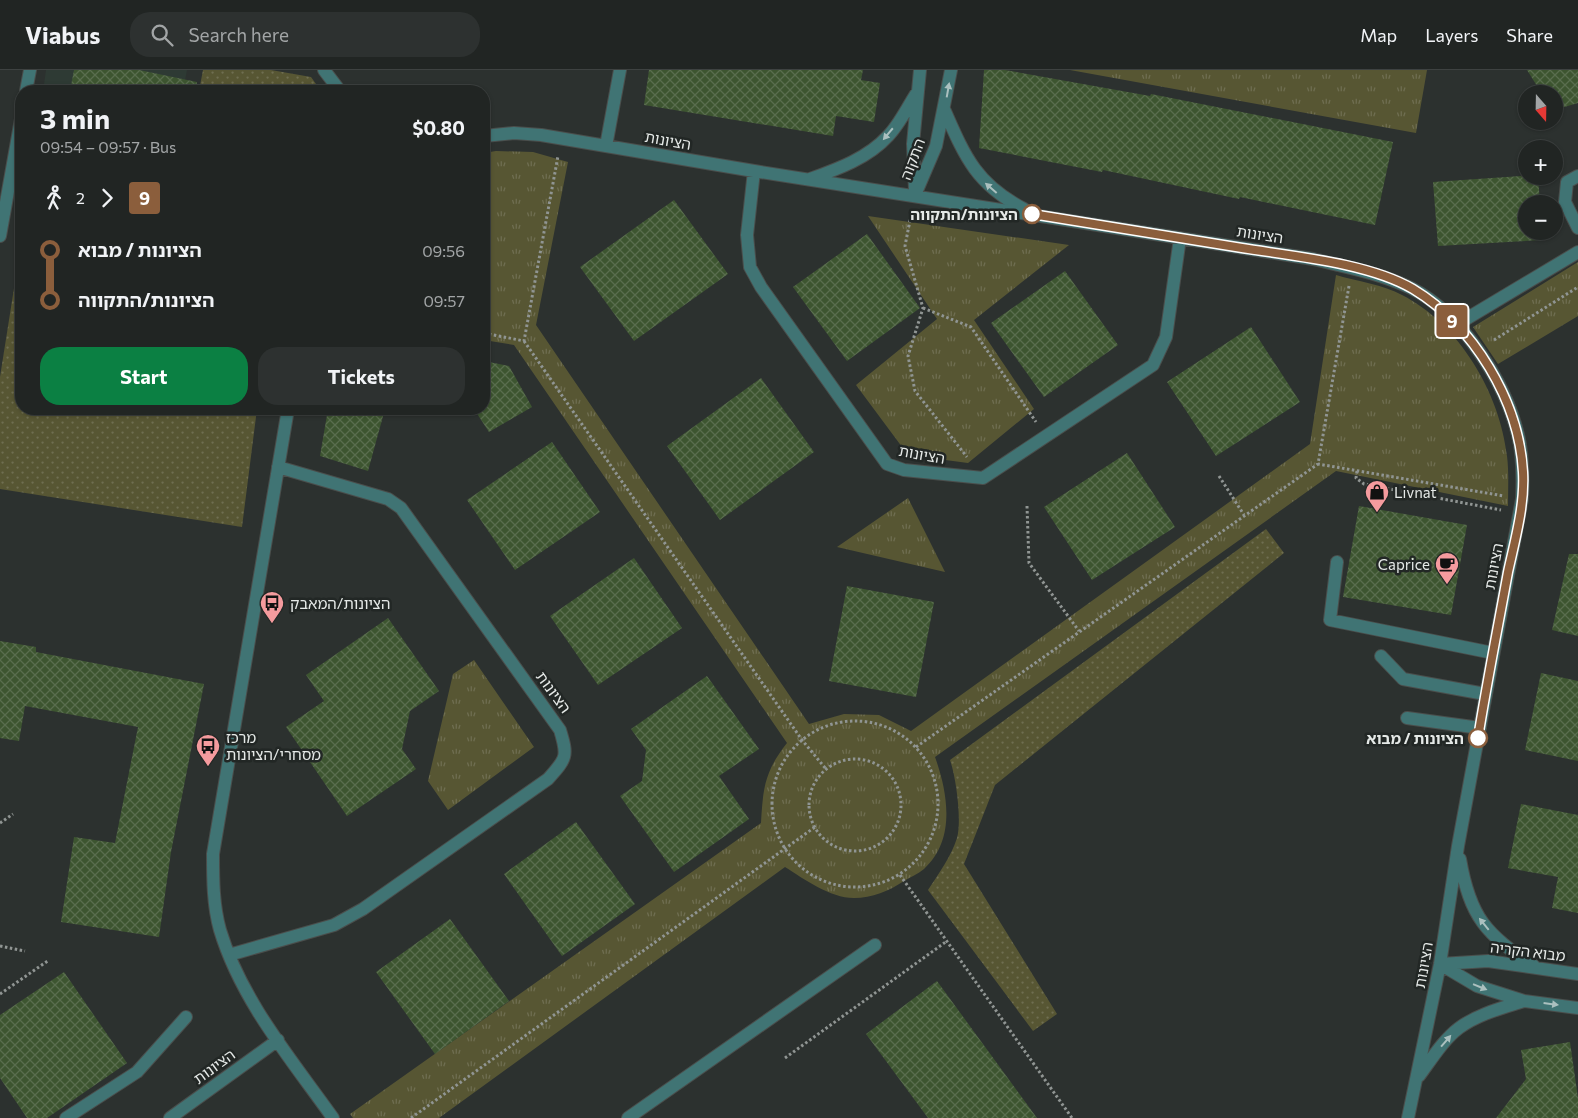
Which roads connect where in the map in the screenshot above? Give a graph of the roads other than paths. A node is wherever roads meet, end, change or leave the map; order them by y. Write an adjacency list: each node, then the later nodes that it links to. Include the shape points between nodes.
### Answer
1 (30, 70): 6 (street)
2 (324, 70): 7 (street)
3 (620, 70): 11 (street)
4 (920, 70): 8 (street, התקוה)
5 (951, 70): 9 (street, התקוה, one-way to 5)
6 (27, 85)
7 (335, 85)
8 (916, 94): 15 (street, one-way to 15, via 889,136 874,149 845,166); 16 (street, התקוה, via 913,144)
9 (944, 109): 16 (street, התקוה, via 936,146); 17 (street, one-way to 9, via 987,185 963,152)
10 (490, 135): 11 (street, הציונות, via 514,133)
11 (606, 146): 13 (street, הציונות)
12 (15, 152): 19 (street)
13 (754, 171): 15 (street, הציונות); 20 (street, הציונות, via 747,235 750,267 887,464 904,470 983,478 1153,364 1166,337)
14 (1578, 176): 18 (street, via 1567,182 1565,202)
15 (810, 179): 16 (street, הציונות)
16 (915, 195): 17 (street, הציונות)
17 (1032, 214): 20 (street, הציונות)
18 (1578, 228)
19 (0, 236)
20 (1180, 238): 22 (street, הציונות, via 1313,259 1371,273 1411,288)
21 (1578, 252): 22 (street)
22 (1456, 325): 26 (street, הציונות, via 1488,364 1518,434 1523,472 1522,499)
23 (287, 415): 24 (street)
24 (278, 467): 33 (street, via 213,854 215,906); 33 (street, הציונות, via 388,499 400,508 560,730 566,752 560,766 548,779 363,909 334,925)
25 (1337, 562): 26 (street, via 1330,620)
26 (1493, 653): 28 (street, הציונות)
27 (1382, 656): 28 (street, via 1403,679)
28 (1485, 694): 30 (street, הציונות)
29 (1407, 718): 30 (street)
30 (1480, 728): 31 (street, הציונות)
31 (1458, 846): 34 (street, הציונות); 35 (street, one-way to 31, via 1508,949 1472,908)
32 (875, 945): 45 (street)
33 (229, 955): 40 (street, via 241,982)
34 (1440, 964): 35 (street, מבוא הקריה, via 1488,961); 37 (street, one-way to 37, via 1476,986); 41 (street, הציונות)
35 (1534, 966): 36 (street, מבוא הקריה)
36 (1578, 974)
37 (1524, 1001): 38 (street, one-way to 38); 41 (street, one-way to 37, via 1458,1028 1478,1017)
38 (1578, 1008)
39 (186, 1017): 42 (street, via 137,1072)
40 (278, 1040): 43 (street, הציונות); 44 (street)
41 (1416, 1080): 46 (street, הציונות)
42 (66, 1118)
43 (170, 1118)
44 (333, 1118)
45 (628, 1118)
46 (1408, 1118)

